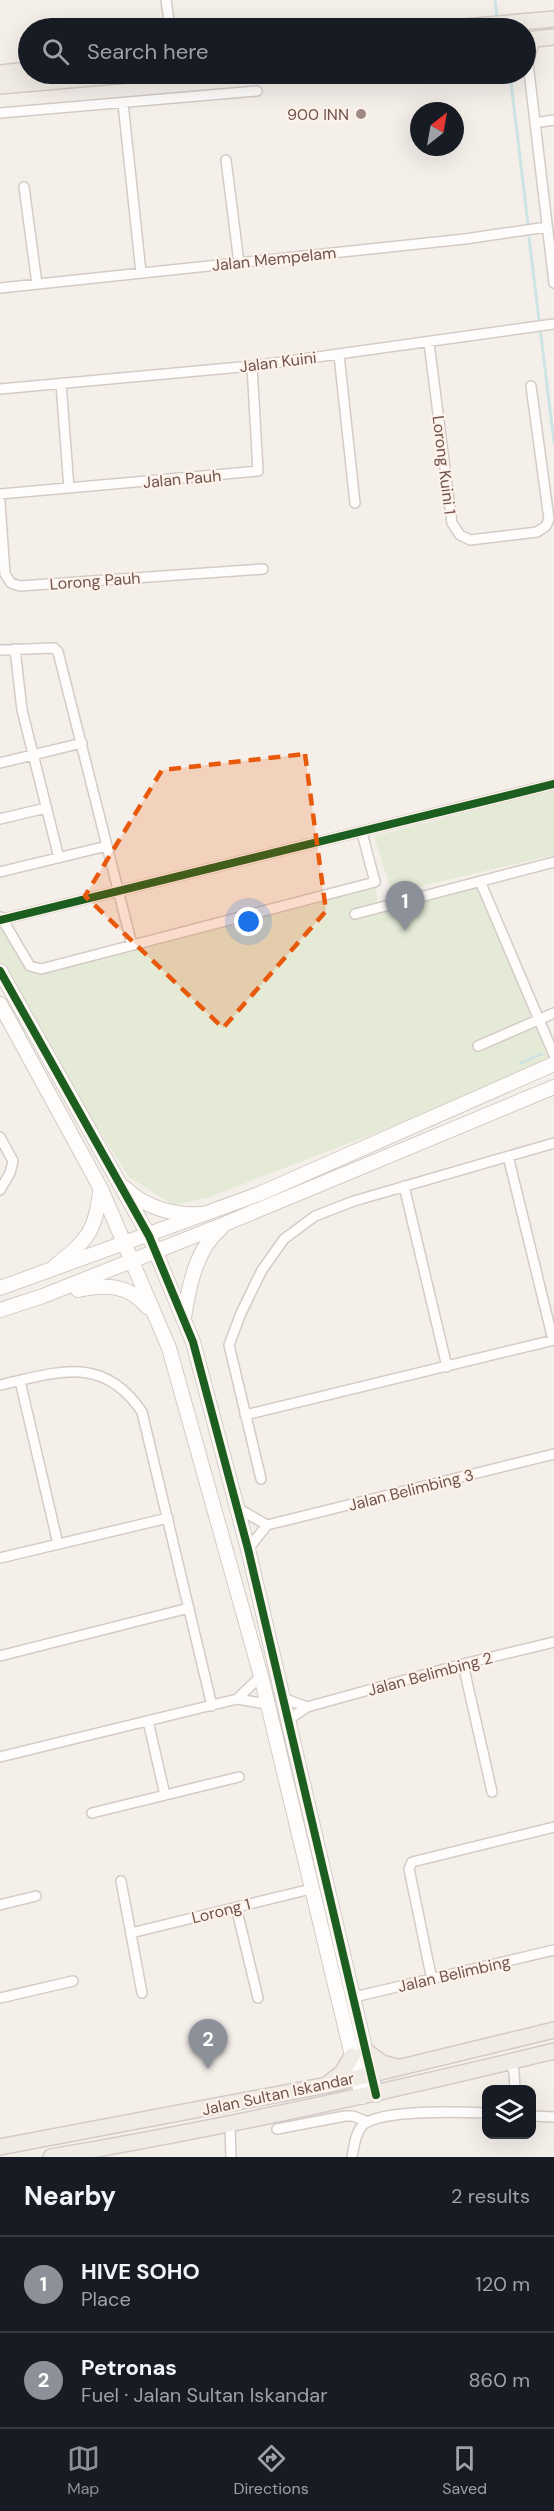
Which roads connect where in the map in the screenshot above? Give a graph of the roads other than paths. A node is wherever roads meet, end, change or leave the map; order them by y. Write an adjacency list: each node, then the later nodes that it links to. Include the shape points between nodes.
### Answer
1 (166, 0): 2 (street)
2 (168, 18)
3 (554, 19): 4 (main road)
4 (536, 20)
5 (554, 37): 6 (main road)
6 (536, 38)
7 (18, 71): 8 (main road)
8 (0, 73)
9 (23, 84): 11 (main road)
10 (529, 84): 16 (street)
11 (0, 86)
12 (257, 90): 13 (street)
13 (123, 103): 14 (street); 21 (street)
14 (0, 113)
15 (554, 120): 16 (street)
16 (535, 123): 19 (street)
17 (226, 160): 20 (street)
18 (24, 187): 23 (street)
19 (547, 227): 20 (street, Jalan Mempelam); 22 (street)
20 (239, 263): 21 (street, Jalan Mempelam)
21 (141, 273): 23 (street, Jalan Mempelam)
22 (554, 283)
23 (37, 284): 24 (street, Jalan Mempelam)
24 (0, 288)
25 (552, 324): 26 (street, Jalan Kuini)
26 (429, 343): 27 (street, Jalan Kuini); 30 (street, Lorong Kuini 1, via 452,523 460,535 470,540 537,532 549,519)
27 (339, 355): 28 (street, Jalan Kuini); 35 (street)
28 (252, 366): 29 (street, Jalan Kuini); 32 (street, Jalan Pauh, via 258,471)
29 (61, 384): 31 (street, Jalan Kuini); 32 (street)
30 (531, 386)
31 (0, 389)
32 (69, 488): 33 (street, Jalan Pauh)
33 (0, 494)
34 (0, 502): 36 (street, Lorong Pauh, via 5,574 11,583 20,586)
35 (355, 503)
36 (262, 568)
37 (15, 648): 38 (street); 39 (street, via 54,648 58,652); 40 (street, via 19,696)
38 (0, 650)
39 (82, 743): 40 (street); 46 (street)
40 (33, 754): 41 (street); 43 (street)
41 (0, 763)
42 (554, 784): 45 (street)
43 (46, 808): 44 (street); 47 (street)
44 (0, 819)
45 (362, 833): 51 (street); 54 (street, via 375,882)
46 (107, 846): 47 (street); 51 (street)
47 (59, 858): 49 (street)
48 (554, 862): 50 (street)
49 (0, 872)
50 (480, 881): 52 (street); 58 (street)
51 (118, 891): 53 (street); 54 (street)
52 (355, 914)
53 (1, 919): 54 (street, via 34,968)
54 (132, 945)
55 (0, 971): 66 (street)
56 (0, 1004): 69 (street)
57 (554, 1013): 58 (street)
58 (539, 1020): 59 (street); 60 (street)
59 (478, 1047)
60 (554, 1055)
61 (554, 1064): 70 (street)
62 (554, 1087): 71 (street)
63 (0, 1137): 68 (street, via 13,1161)
64 (554, 1143): 65 (street)
65 (508, 1156): 67 (street); 82 (street)
66 (114, 1173): 70 (street, via 127,1190 147,1204 172,1213); 72 (street)
67 (404, 1186): 83 (street); 86 (street, via 315,1216 284,1239 262,1270 229,1345)
68 (0, 1190)
69 (101, 1190): 73 (street); 76 (street, via 96,1220 87,1239)
70 (212, 1213): 72 (street)
71 (227, 1223): 74 (street); 80 (street, via 215,1233 202,1254 188,1290)
72 (149, 1236): 73 (street); 74 (street)
73 (123, 1245): 75 (street); 76 (street)
74 (157, 1251): 75 (street); 80 (street)
75 (131, 1262): 78 (street); 81 (street)
76 (47, 1273): 77 (street)
77 (0, 1288)
78 (43, 1296): 79 (street); 81 (street, via 99,1285 117,1287 138,1295)
79 (0, 1310)
80 (184, 1318): 89 (street)
81 (157, 1320): 99 (street, via 169,1348)
82 (554, 1340): 83 (street)
83 (447, 1367): 86 (street)
84 (20, 1381): 85 (street); 90 (street, via 64,1370 85,1371 109,1379 130,1394 142,1412); 92 (street)
85 (0, 1386)
86 (245, 1415): 88 (street)
87 (554, 1454): 91 (street, Jalan Belimbing 3)
88 (261, 1479)
89 (237, 1508): 91 (street); 93 (street)
90 (168, 1518): 92 (street); 95 (street)
91 (267, 1525): 93 (street)
92 (58, 1544): 94 (street)
93 (248, 1550): 100 (street)
94 (0, 1558)
95 (189, 1608): 97 (street); 103 (street)
96 (554, 1642): 98 (street, Jalan Belimbing 2)
97 (0, 1656)
98 (463, 1664): 104 (street, Jalan Belimbing 2); 109 (street)
99 (261, 1676): 101 (street); 102 (street)
100 (283, 1698): 104 (street); 105 (street)
101 (237, 1700): 102 (street); 103 (street)
102 (267, 1704): 114 (street)
103 (212, 1706): 106 (street)
104 (307, 1707): 105 (street, Jalan Belimbing 2)
105 (288, 1720): 123 (street)
106 (148, 1721): 107 (street); 110 (street)
107 (0, 1757)
108 (239, 1777): 110 (street)
109 (492, 1792)
110 (165, 1795): 111 (street)
111 (92, 1813)
112 (554, 1827): 120 (street, via 412,1862 409,1869)
113 (121, 1881): 118 (street)
114 (311, 1889): 117 (street, Lorong 1); 128 (street)
115 (36, 1896): 116 (street)
116 (0, 1905)
117 (236, 1908): 118 (street, Lorong 1); 125 (street)
118 (131, 1934): 122 (street)
119 (554, 1950): 120 (street, Jalan Belimbing)
120 (432, 1980): 123 (street, Jalan Belimbing)
121 (73, 1981): 124 (street)
122 (142, 1993)
123 (354, 1997): 128 (street)
124 (0, 1998)
125 (258, 1998)
126 (554, 2030): 130 (main road, Jalan Sultan Iskandar)
127 (554, 2051): 129 (main road, Jalan Sultan Iskandar)
128 (359, 2054): 130 (main road); 131 (street); 132 (main road)
129 (510, 2062): 133 (street); 134 (main road, Jalan Sultan Iskandar)
130 (400, 2068): 131 (main road, Jalan Sultan Iskandar)
131 (365, 2076): 132 (main road, Jalan Sultan Iskandar); 134 (street)
132 (327, 2085): 141 (main road, Jalan Sultan Iskandar)
133 (515, 2085)
134 (369, 2096): 139 (main road, Jalan Sultan Iskandar)
135 (482, 2113): 138 (street, via 444,2111)
136 (536, 2116): 137 (street)
137 (554, 2117)
138 (368, 2122): 140 (street, via 345,2116); 145 (street, via 359,2130)
139 (230, 2125): 142 (main road, Jalan Sultan Iskandar); 144 (street)
140 (277, 2129)
141 (0, 2147)
142 (70, 2155): 143 (main road, Jalan Sultan Iskandar)
143 (51, 2157)
144 (231, 2157)
145 (352, 2157)

